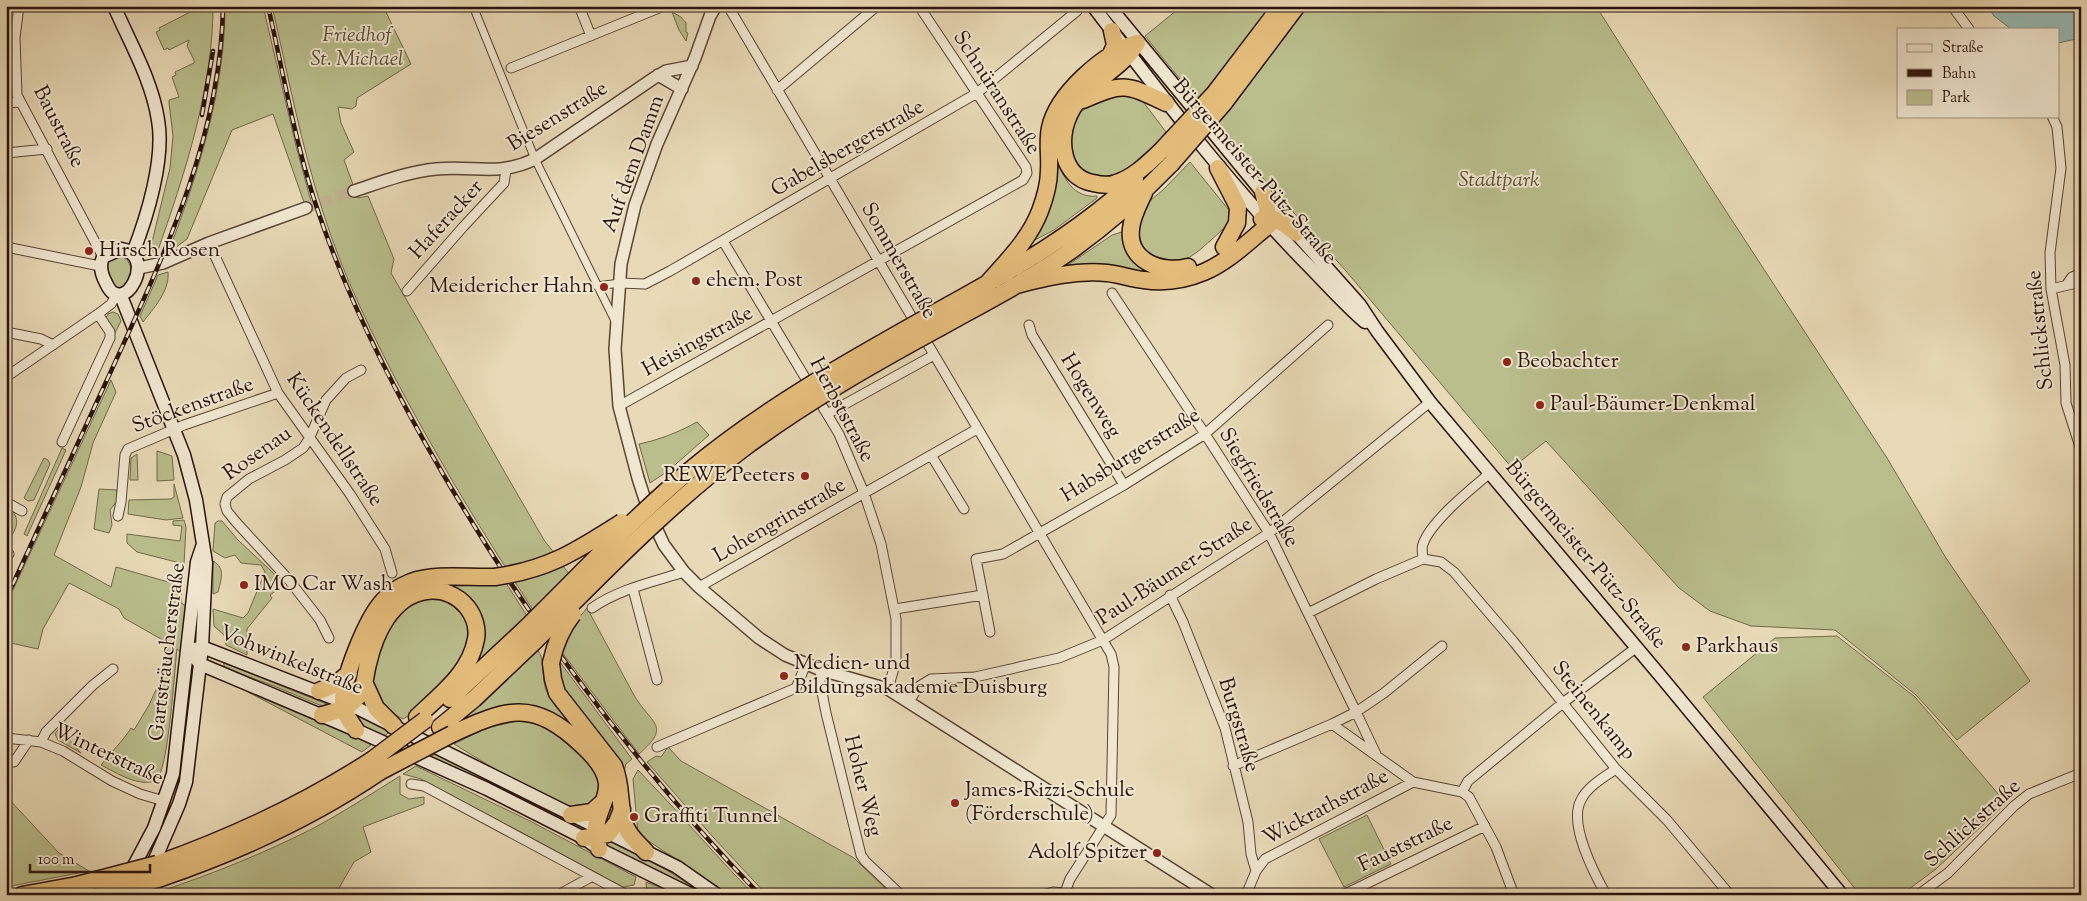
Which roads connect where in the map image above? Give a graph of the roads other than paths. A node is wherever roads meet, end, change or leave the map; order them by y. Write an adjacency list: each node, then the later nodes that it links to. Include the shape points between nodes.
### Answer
1 (19, 6): 27 (street, Baustraße, via 15,62)
2 (114, 6): 50 (main road, via 151,92 160,137 157,168)
3 (473, 6): 22 (street)
4 (579, 6): 18 (street)
5 (664, 6): 18 (street)
6 (716, 6): 20 (street, Auf dem Damm)
7 (728, 6): 25 (street, Sommerstraße)
8 (877, 6): 25 (street)
9 (919, 6): 26 (street, Schnüranstraße)
10 (1093, 6): 17 (main road)
11 (1109, 6): 19 (main road, Bürgermeister-Pütz-Straße)
12 (1281, 6): 36 (highway, bridge, via 1214,94)
13 (1298, 6): 40 (highway, bridge, via 1224,103)
14 (1952, 6): 16 (street)
15 (1077, 11): 26 (street, Gabelsbergerstraße)
16 (1968, 28)
17 (1112, 31): 19 (highway, via 1114,45)
18 (591, 36): 21 (street)
19 (1125, 50): 28 (highway); 30 (main road, Bürgermeister-Pütz-Straße); 42 (main road, Bürgermeister-Pütz-Straße); 58 (highway, via 1064,98 1050,128 1050,170 1040,212 1024,241)
20 (692, 66): 23 (street, Biesenstraße); 24 (street, Auf dem Damm)
21 (511, 68): 22 (street)
22 (500, 72): 34 (street)
23 (658, 75): 24 (street); 34 (street, Biesenstraße)
24 (682, 89): 56 (street, Auf dem Damm, via 657,144 635,205 623,249)
25 (777, 90): 39 (street, Sommerstraße)
26 (977, 93): 38 (street, Schnüranstraße, via 1026,167); 39 (street, Gabelsbergerstraße)
27 (20, 102): 29 (street); 32 (street, Baustraße)
28 (1078, 102): 30 (highway, via 1120,87 1137,89); 36 (highway, via 1065,125 1062,147 1066,161 1077,176 1104,185 1116,183)
29 (6, 103)
30 (1166, 103): 35 (main road, Bürgermeister-Pütz-Straße)
31 (2053, 118): 61 (street, Schlickstraße, via 2057,127 2061,168 2050,253)
32 (47, 149): 33 (street); 51 (street, Baustraße)
33 (6, 153)
34 (535, 159): 37 (street, Biesenstraße); 59 (street)
35 (1218, 168): 44 (main road, Bürgermeister-Pütz-Straße); 49 (highway, via 1238,207 1237,223)
36 (1142, 169): 58 (highway, via 1131,184 1061,240)
37 (506, 170): 41 (street, Biesenstraße, via 415,172); 62 (street, Haferacker, via 504,184 462,226)
38 (1026, 173): 52 (street, Heisingstraße, via 1023,180)
39 (830, 180): 46 (street, Gabelsbergerstraße); 52 (street, Sommerstraße)
40 (1145, 190): 49 (highway, via 1130,231 1132,244 1148,264 1179,270 1203,262); 60 (highway, via 1069,252)
41 (354, 191)
42 (1262, 192): 44 (highway); 45 (main road, Bürgermeister-Pütz-Straße)
43 (306, 208): 47 (street)
44 (1267, 220): 45 (highway, via 1274,218); 49 (highway); 60 (highway, via 1221,263 1205,272 1176,280 1144,280 1082,272); 71 (main road, Bürgermeister-Pütz-Straße, via 1347,306)
45 (1296, 233): 71 (main road, Bürgermeister-Pütz-Straße, via 1360,305)
46 (724, 241): 56 (street, Gabelsbergerstraße, via 645,284); 67 (street, Herbststraße)
47 (209, 243): 53 (street, via 162,263); 77 (street, Kückendellstraße)
48 (6, 247): 51 (street)
49 (1224, 247)
50 (133, 254): 51 (main road, via 121,249); 53 (main road)
51 (102, 261): 64 (main road, Baustraße, via 110,291)
52 (878, 261): 67 (street, Heisingstraße); 74 (street, Sommerstraße)
53 (139, 268): 64 (main road, via 127,292)
54 (2081, 272): 57 (street)
55 (2081, 282): 57 (street)
56 (620, 283): 59 (street); 70 (street, Auf dem Damm)
57 (2067, 284): 61 (street)
58 (986, 285): 66 (highway)
59 (597, 286): 70 (street)
60 (1013, 286): 66 (highway)
61 (2051, 289): 86 (street, Schlickstraße, via 2065,365 2066,403)
62 (407, 291)
63 (1112, 293): 83 (street, Siegfriedstraße)
64 (118, 296): 65 (street); 81 (main road, Baustraße)
65 (98, 314): 73 (street); 85 (street, via 110,332 110,338)
66 (937, 320): 92 (highway, bridge, via 840,367 784,402 728,441); 100 (highway, bridge, via 744,448 659,519)
67 (771, 321): 79 (street, Heisingstraße); 80 (street, Herbststraße)
68 (1029, 325): 89 (street, Hogenweg, via 1032,335)
69 (1328, 325): 83 (street, Habsburgerstraße)
70 (617, 326): 79 (street, Auf dem Damm)
71 (1377, 331): 78 (main road, Bürgermeister-Pütz-Straße)
72 (6, 332): 73 (street)
73 (53, 344): 76 (street)
74 (934, 355): 80 (street); 82 (street, Sommerstraße)
75 (361, 370): 84 (street, Rosenau, via 346,378 326,400)
76 (6, 377)
77 (278, 394): 81 (street, Stöckenstraße); 84 (street, Kückendellstraße)
78 (1430, 402): 88 (main road, Bürgermeister-Pütz-Straße); 97 (street, Paul-Bäumer-Straße)
79 (619, 406): 101 (street, Auf dem Damm, via 650,515 664,545)
80 (827, 414): 90 (street, Herbststraße)
81 (173, 429): 95 (street, Stöckenstraße, via 128,449); 98 (main road, Baustraße, via 196,500)
82 (977, 429): 87 (street, Lohengrinstraße); 96 (street, Sommerstraße)
83 (1205, 434): 89 (street, Habsburgerstraße); 97 (street, Siegfriedstraße)
84 (310, 439): 102 (street, Kückendellstraße, via 385,549); 112 (street, Rosenau, via 285,460 249,479 227,497 225,504 226,511 315,613)
85 (62, 442)
86 (2081, 450)
87 (930, 455): 90 (street, Lohengrinstraße); 93 (street)
88 (1490, 473): 99 (street, via 1453,504 1430,531 1423,544); 116 (main road, Bürgermeister-Pütz-Straße)
89 (1124, 485): 96 (street, Habsburgerstraße)
90 (864, 493): 103 (street, Lohengrinstraße); 108 (street, Herbststraße, via 881,544)
91 (6, 502): 94 (street)
92 (650, 505): 111 (highway, bridge); 122 (highway, bridge, via 559,560 520,573 495,577 427,578 398,588 376,609)
93 (964, 509)
94 (22, 511)
95 (118, 516)
96 (1038, 533): 105 (street, via 1003,554 976,559); 113 (street, Sommerstraße)
97 (1269, 533): 106 (street, Paul-Bäumer-Straße); 109 (street, Siegfriedstraße)
98 (202, 547): 115 (main road, Gartsträucherstraße, via 206,563); 117 (main road, Gartsträucherstraße, via 197,562)
99 (1423, 559): 109 (street); 128 (street, Steinenkamp, via 1441,562 1454,572)
100 (609, 568): 111 (highway, bridge); 153 (highway, bridge, via 564,625 551,663 557,693 614,766 620,779)
101 (684, 572): 103 (street, Auf dem Damm); 104 (street)
102 (392, 573)
103 (700, 587): 119 (street, Auf dem Damm, via 759,638)
104 (633, 589): 107 (street, via 605,599); 123 (street)
105 (983, 595): 108 (street); 110 (street)
106 (1170, 596): 113 (street, Paul-Bäumer-Straße); 144 (street, Burgstraße, via 1225,728)
107 (592, 608)
108 (894, 610): 125 (street, Herbststraße, via 896,661)
109 (1308, 613): 130 (street, Siegfriedstraße)
110 (990, 632)
111 (530, 634): 132 (highway); 136 (highway)
112 (329, 638)
113 (1103, 640): 127 (street, Paul-Bäumer-Straße, via 1059,658 975,677 932,679 918,687); 157 (street, Sommerstraße, via 1114,667 1111,815)
114 (1442, 646): 130 (street)
115 (202, 647): 117 (main road, Vohwinkelstraße); 118 (main road, Gartsträucherstraße); 126 (main road, Vohwinkelstraße)
116 (1637, 647): 128 (street); 179 (main road, Bürgermeister-Pütz-Straße)
117 (188, 651): 118 (main road, Vohwinkelstraße); 151 (main road, Gartsträucherstraße, via 173,774)
118 (200, 664): 131 (main road, Vohwinkelstraße); 150 (main road, Gartsträucherstraße, via 190,760)
119 (806, 664): 121 (street, Auf dem Damm); 140 (street, via 796,688)
120 (114, 668): 139 (street, via 46,732)
121 (821, 670): 125 (street, Auf dem Damm); 171 (street, Hoher Weg, via 826,713 861,855)
122 (349, 673): 126 (highway, via 336,684); 129 (highway)
123 (657, 680)
124 (365, 684): 129 (highway, via 360,694); 132 (highway, via 373,644 390,612 405,598 433,590 447,592 462,601 472,614 477,633 474,648 456,680); 134 (highway, via 376,708)
125 (888, 689): 127 (street, Auf dem Damm)
126 (319, 691): 129 (main road, Vohwinkelstraße)
127 (909, 702): 157 (street, Auf dem Damm)
128 (1564, 702): 145 (street, Steinenkamp); 149 (street, via 1468,782)
129 (346, 705): 131 (highway); 134 (main road, Vohwinkelstraße); 135 (highway)
130 (1356, 712): 133 (street); 141 (street, Siegfriedstraße)
131 (322, 715): 135 (main road, Vohwinkelstraße)
132 (421, 718): 143 (highway, bridge)
133 (1332, 724): 141 (street); 144 (street)
134 (394, 726): 155 (main road, Vohwinkelstraße)
135 (356, 730): 158 (main road, Vohwinkelstraße)
136 (446, 731): 143 (highway, bridge); 152 (highway, via 515,712 549,718 596,759 606,780)
137 (6, 738): 138 (street, Winterstraße)
138 (29, 740): 139 (street, Winterstraße); 142 (street)
139 (42, 742): 151 (street, Winterstraße, via 62,750 119,784)
140 (656, 747)
141 (1377, 757): 147 (street)
142 (14, 762)
143 (376, 765): 163 (highway, bridge, via 243,831 157,864 77,885); 164 (highway, bridge, via 327,805 248,846 161,878)
144 (1233, 766): 160 (street, Burgstraße, via 1248,822 1250,854)
145 (1616, 768): 177 (street, via 1585,793 1577,816 1582,842); 178 (street, Steinenkamp, via 1667,820)
146 (2081, 773): 180 (street, Schlickstraße, via 2029,794 1948,873)
147 (1413, 782): 149 (street); 160 (street, Wickrathstraße, via 1266,859)
148 (411, 784): 161 (street, via 424,786)
149 (1462, 792): 156 (street)
150 (182, 795): 151 (main road); 154 (main road, Gartsträucherstraße)
151 (164, 801): 154 (main road); 165 (main road, Gartsträucherstraße, via 154,828)
152 (604, 801): 155 (highway, via 592,812); 158 (highway)
153 (622, 809): 158 (highway, via 617,822); 159 (highway, via 629,832)
154 (173, 815): 166 (main road, Gartsträucherstraße, via 153,864)
155 (570, 815): 158 (main road, Vohwinkelstraße)
156 (1485, 826): 175 (street, Fauststraße); 176 (street)
157 (1105, 827): 162 (street, via 1085,853); 173 (street, Auf dem Damm)
158 (596, 837): 159 (main road, Vohwinkelstraße); 169 (main road, Vohwinkelstraße)
159 (646, 852): 170 (main road, Vohwinkelstraße, via 677,867)
160 (1256, 870): 174 (street, Wickrathstraße)
161 (591, 877): 167 (street); 168 (street)
162 (1064, 894): 172 (street, via 1053,892)
163 (22, 895)
164 (101, 895)
165 (117, 895)
166 (133, 895)
167 (558, 895)
168 (627, 895)
169 (692, 895)
170 (717, 895)
171 (901, 895)
172 (1043, 895)
173 (1212, 895)
174 (1246, 895)
175 (1343, 895)
176 (1514, 895)
177 (1606, 895)
178 (1730, 895)
179 (1841, 895)
180 (1918, 895)

